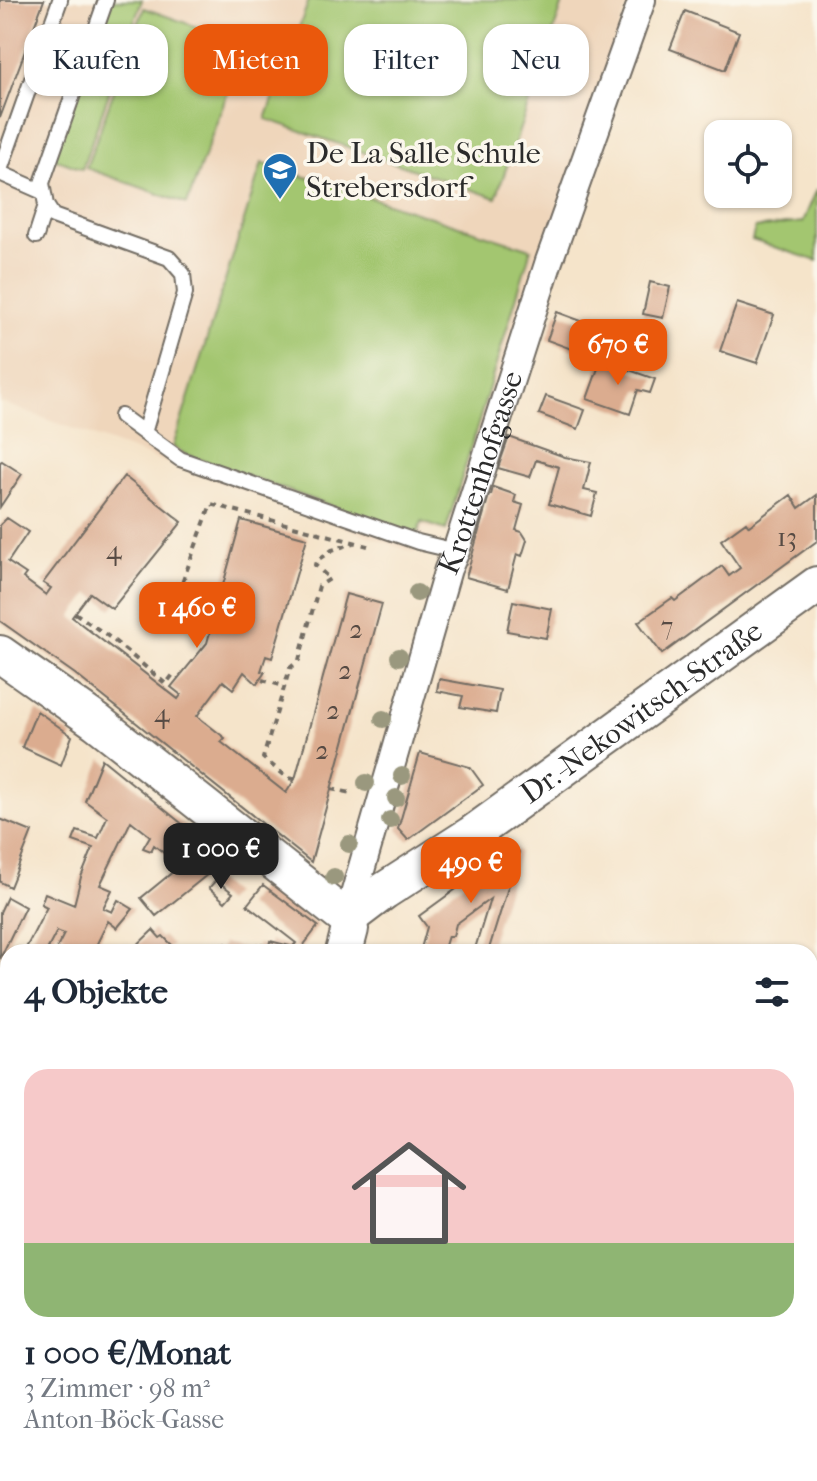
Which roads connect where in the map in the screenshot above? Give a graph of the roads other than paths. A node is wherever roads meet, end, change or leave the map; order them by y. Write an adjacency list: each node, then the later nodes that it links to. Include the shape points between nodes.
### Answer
1 (60, 0): 4 (lane)
2 (106, 0): 5 (lane, via 42,183)
3 (642, 0): 9 (street, Krottenhofgasse, via 549,261)
4 (0, 171): 5 (lane)
5 (44, 198): 6 (lane); 8 (lane, via 53,216 169,258 183,274 185,293)
6 (36, 236)
7 (121, 416): 8 (lane)
8 (144, 433): 9 (lane, via 180,459)
9 (456, 551): 12 (street, Krottenhofgasse)
10 (817, 585): 12 (main road, Dr.-Nekowitsch-Straße, via 471,835 384,891)
11 (0, 654): 12 (main road, via 97,722)
12 (345, 935)

